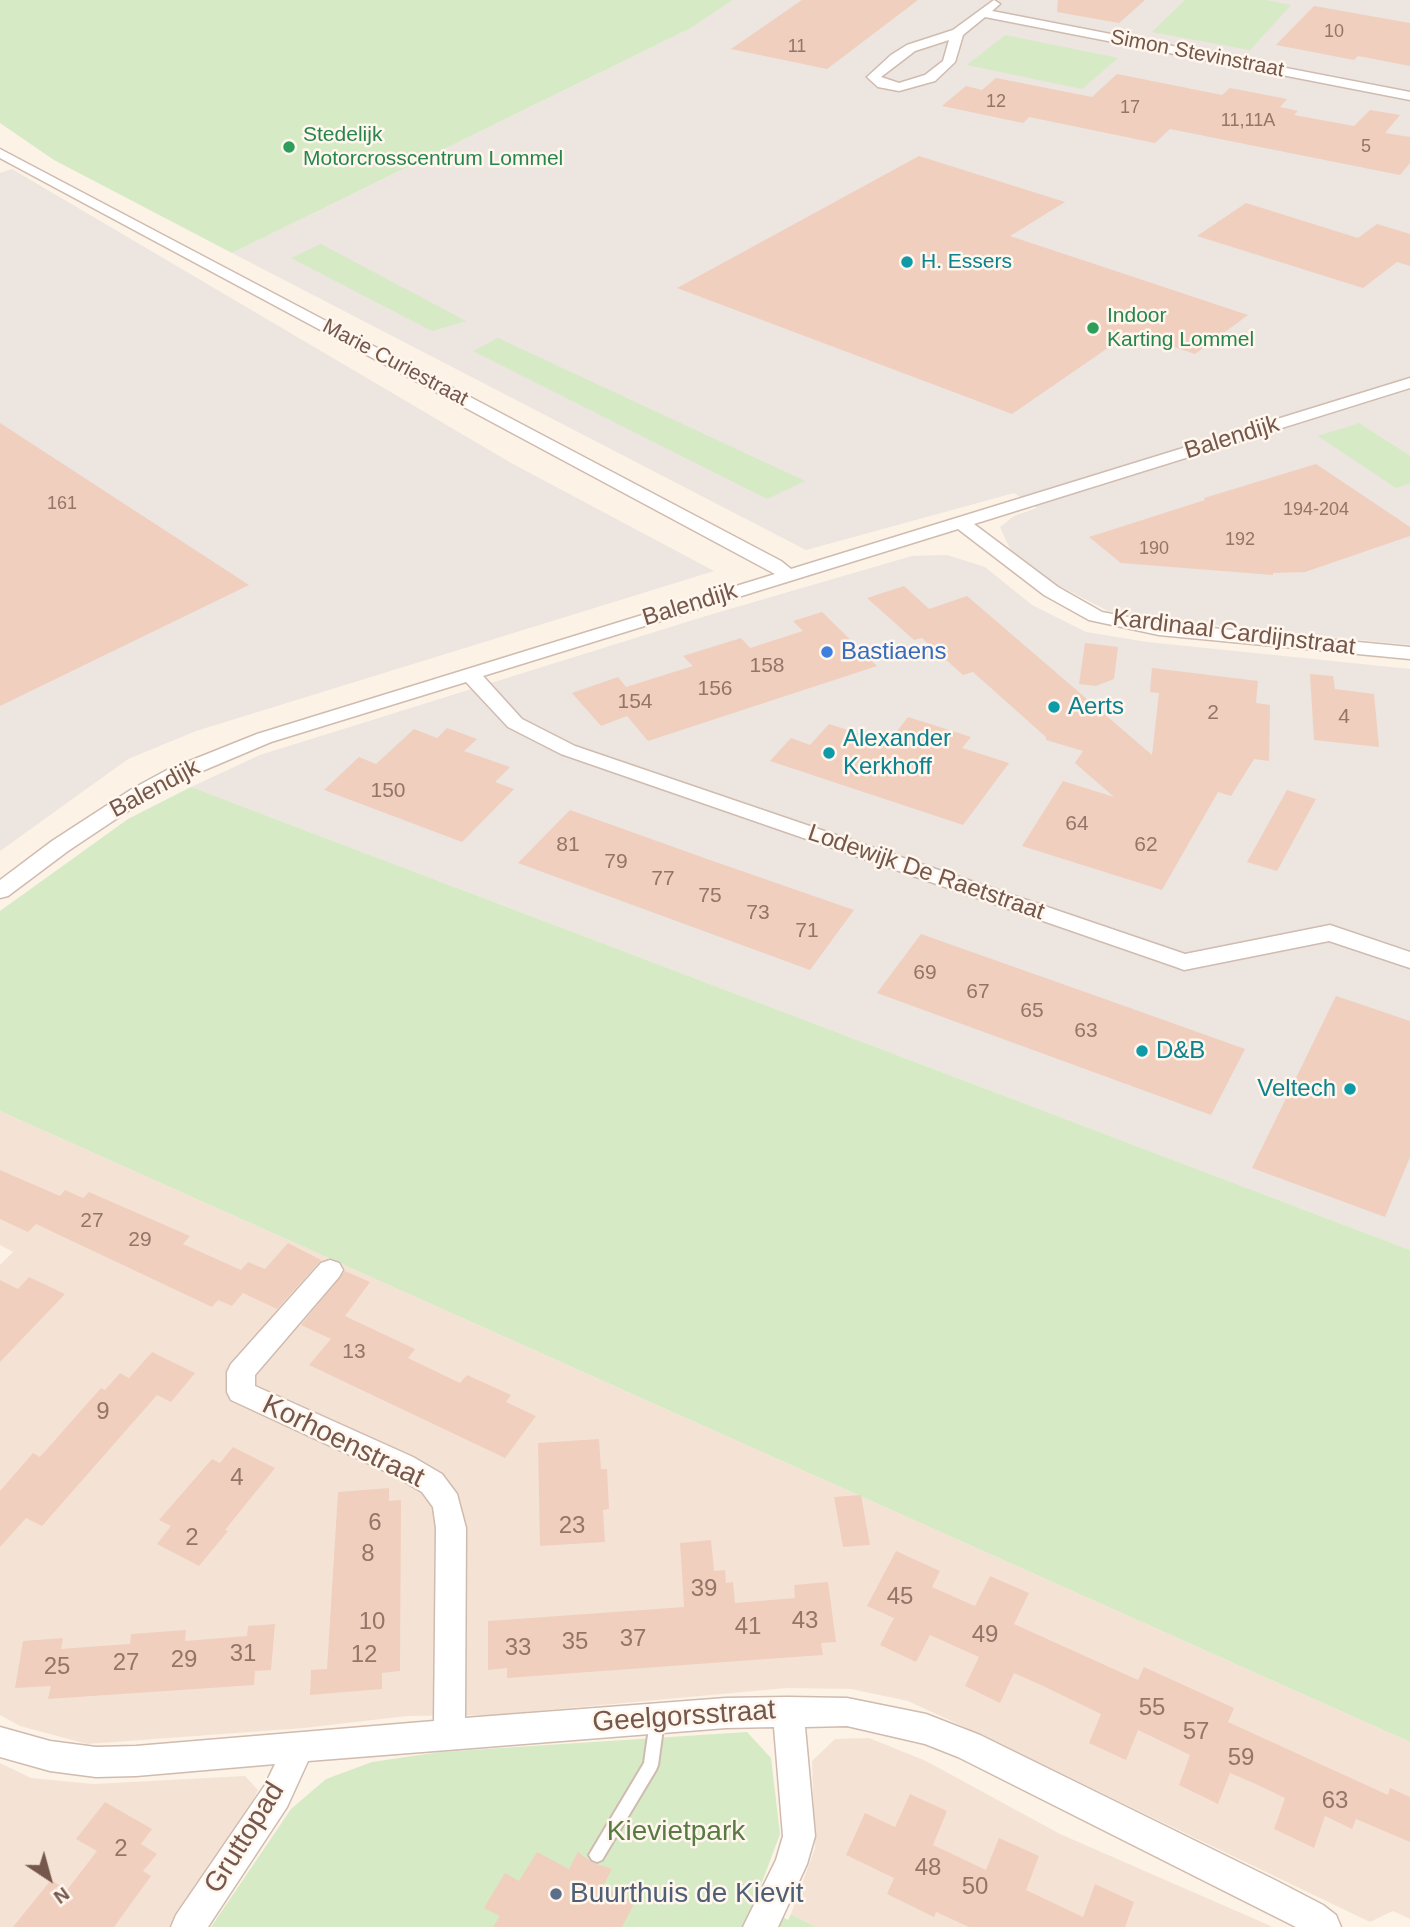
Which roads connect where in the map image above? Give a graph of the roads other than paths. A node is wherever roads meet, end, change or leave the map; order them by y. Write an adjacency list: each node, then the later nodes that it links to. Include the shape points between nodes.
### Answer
1 (1000, 0): 2 (street)
2 (983, 13): 3 (street); 4 (street, Simon Stevinstraat)
3 (957, 33): 3 (street, via 911,48 873,77 899,88 930,78 949,62)
4 (1410, 96)
5 (0, 153): 8 (street, Marie Curiestraat)
6 (1408, 385): 7 (street, Balendijk)
7 (962, 523): 8 (street, Balendijk); 9 (street, Kardinaal Cardijnstraat, via 1051,591 1096,616 1159,629)
8 (789, 576): 10 (street, Balendijk)
9 (1410, 653)
10 (469, 673): 11 (street, Balendijk, via 264,738 174,775 102,817); 12 (street, Lodewijk De Raetstraat, via 515,723 568,750 1184,962 1330,933)
11 (0, 891)
12 (1410, 960)
13 (330, 1270): 16 (street, Korhoenstraat, via 242,1372 241,1392 403,1466 432,1483 447,1503 451,1528)
14 (788, 1711): 15 (street, Geelgorsstraat); 21 (street, via 799,1836 792,1864); 22 (street, Geelgorsstraat, via 885,1718 969,1746)
15 (658, 1718): 16 (street, Geelgorsstraat); 19 (lane, via 651,1765)
16 (449, 1734): 18 (street, Geelgorsstraat)
17 (0, 1742): 18 (street, Geelgorsstraat, via 50,1756 96,1762)
18 (299, 1746): 20 (street, Gruttopad, via 276,1796)
19 (597, 1855)
20 (188, 1927)
21 (760, 1927)
22 (1324, 1927)

